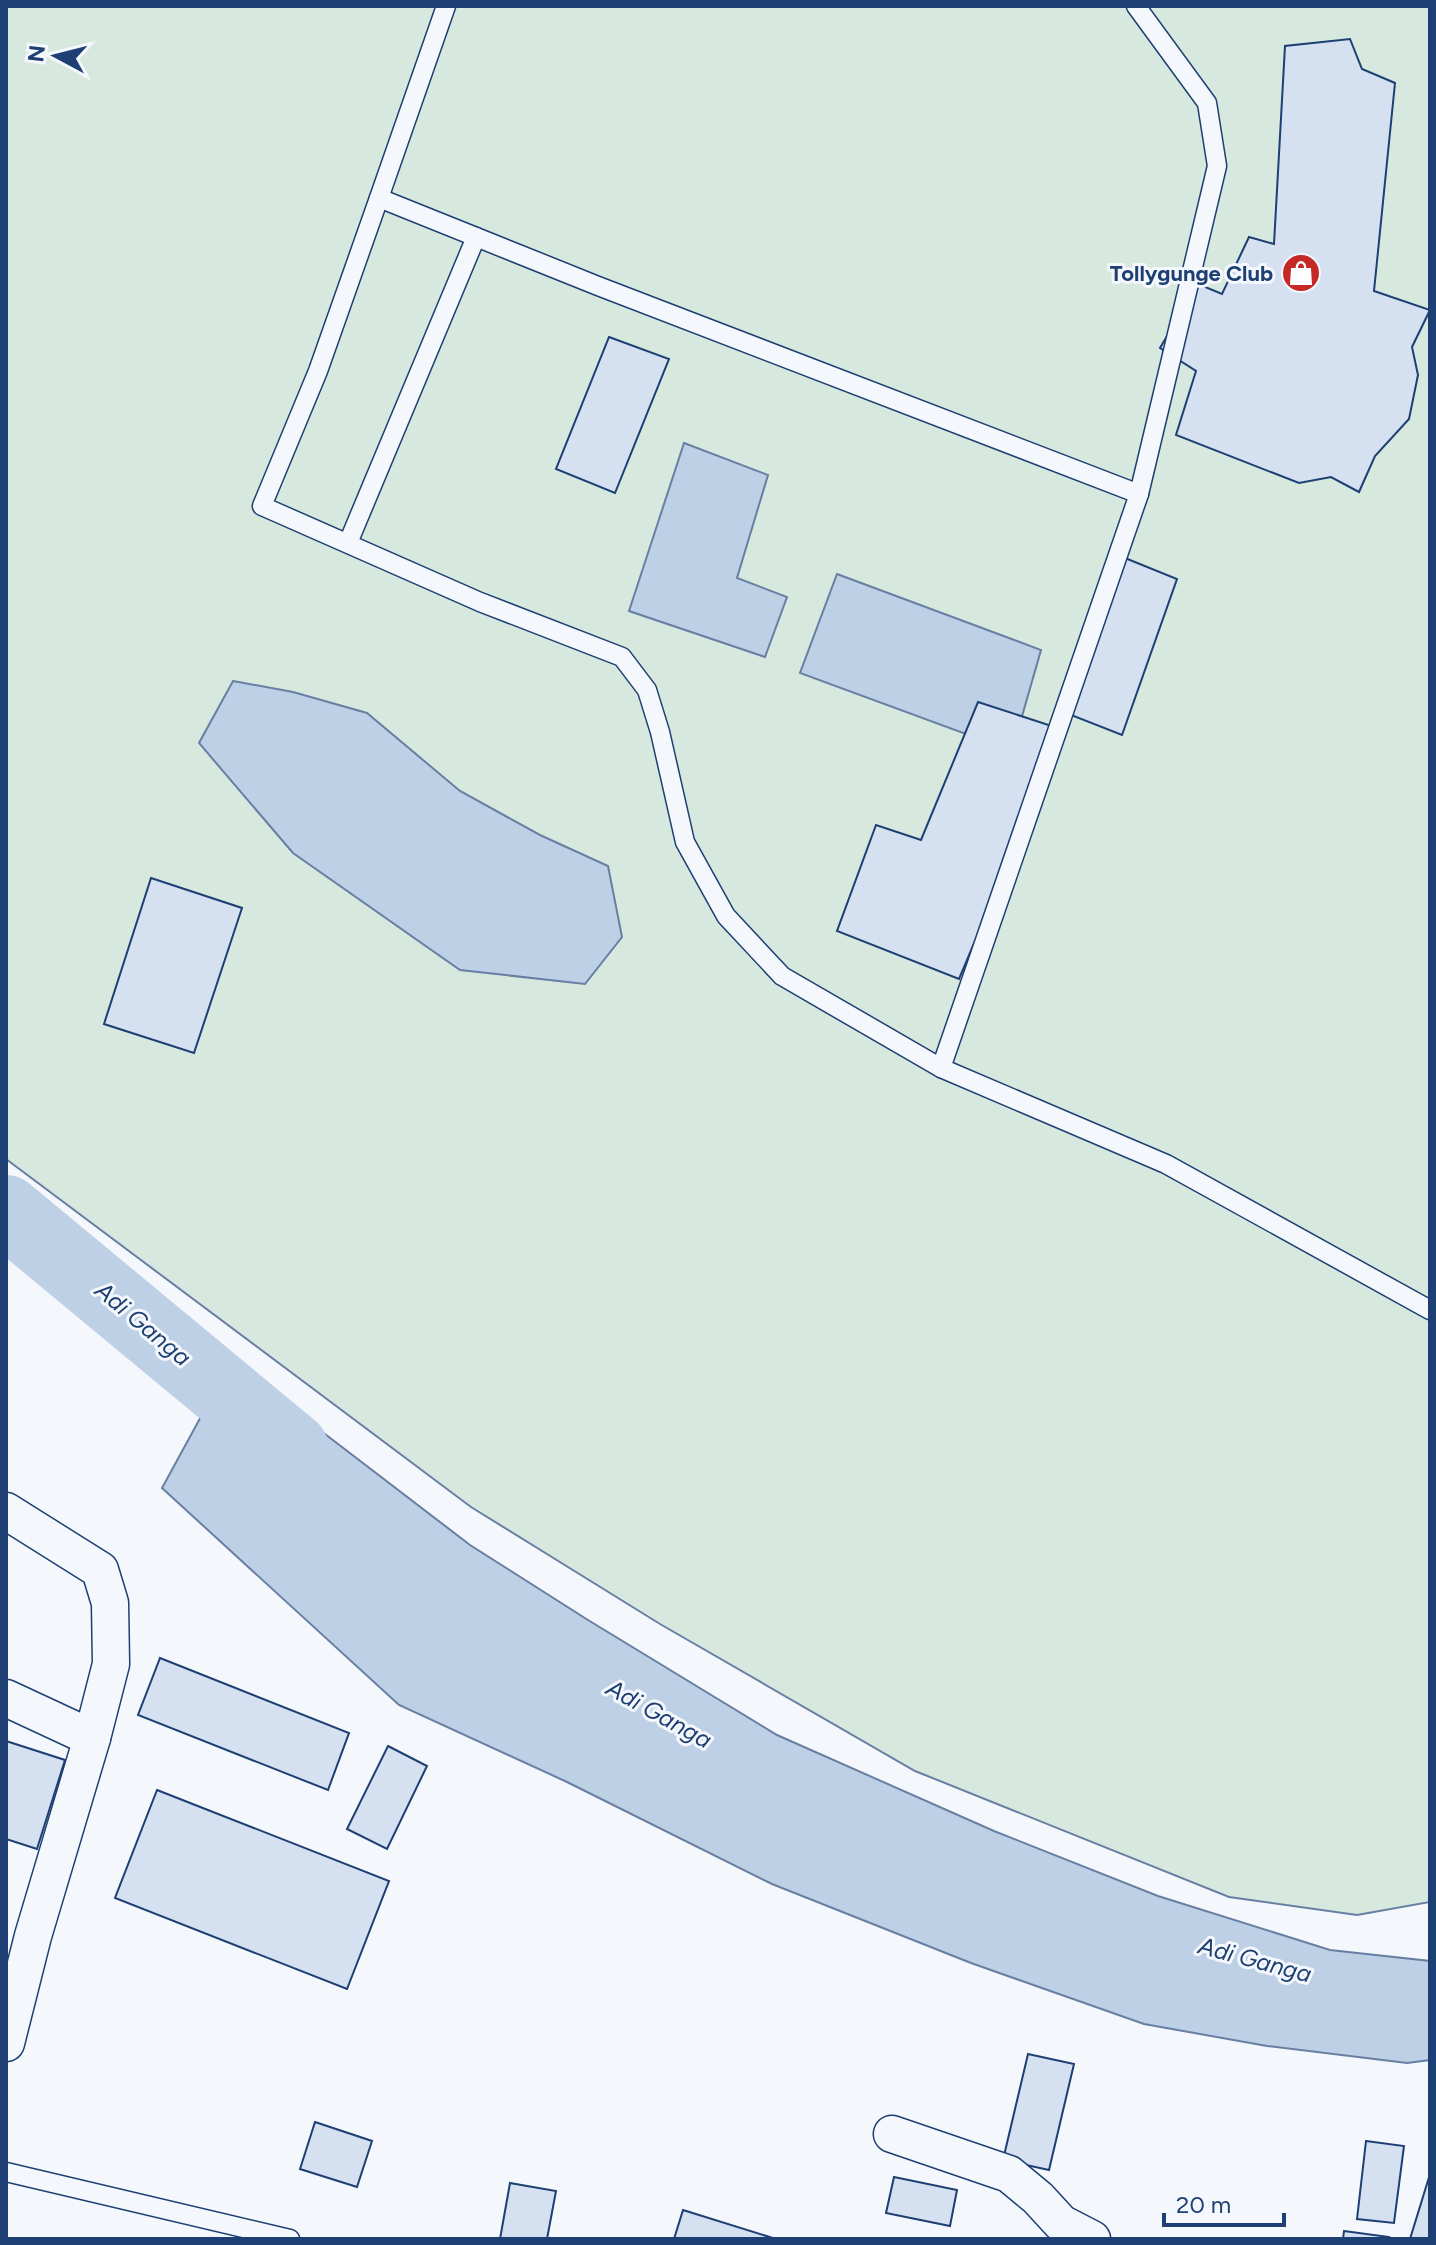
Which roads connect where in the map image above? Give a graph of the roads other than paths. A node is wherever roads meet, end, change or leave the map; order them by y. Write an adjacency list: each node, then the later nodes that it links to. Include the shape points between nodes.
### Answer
1 (446, 6): 3 (lane)
2 (1136, 6): 5 (lane, via 1207,103 1217,166)
3 (379, 198): 4 (lane); 6 (lane, via 318,371 262,506)
4 (476, 237): 5 (lane); 6 (lane)
5 (1139, 494): 7 (lane)
6 (348, 543): 7 (lane, via 622,657 647,690 685,842 726,916 782,976)
7 (941, 1068): 8 (lane, via 1166,1164)
8 (1430, 1310)
9 (6, 1511): 11 (street, via 100,1570 110,1603 111,1664)
10 (6, 1698): 11 (street)
11 (92, 1738): 12 (street)
12 (6, 2043)
13 (892, 2134): 16 (street, via 1009,2174 1061,2223)
14 (6, 2172): 15 (lane)
15 (290, 2239)
16 (1092, 2239)

